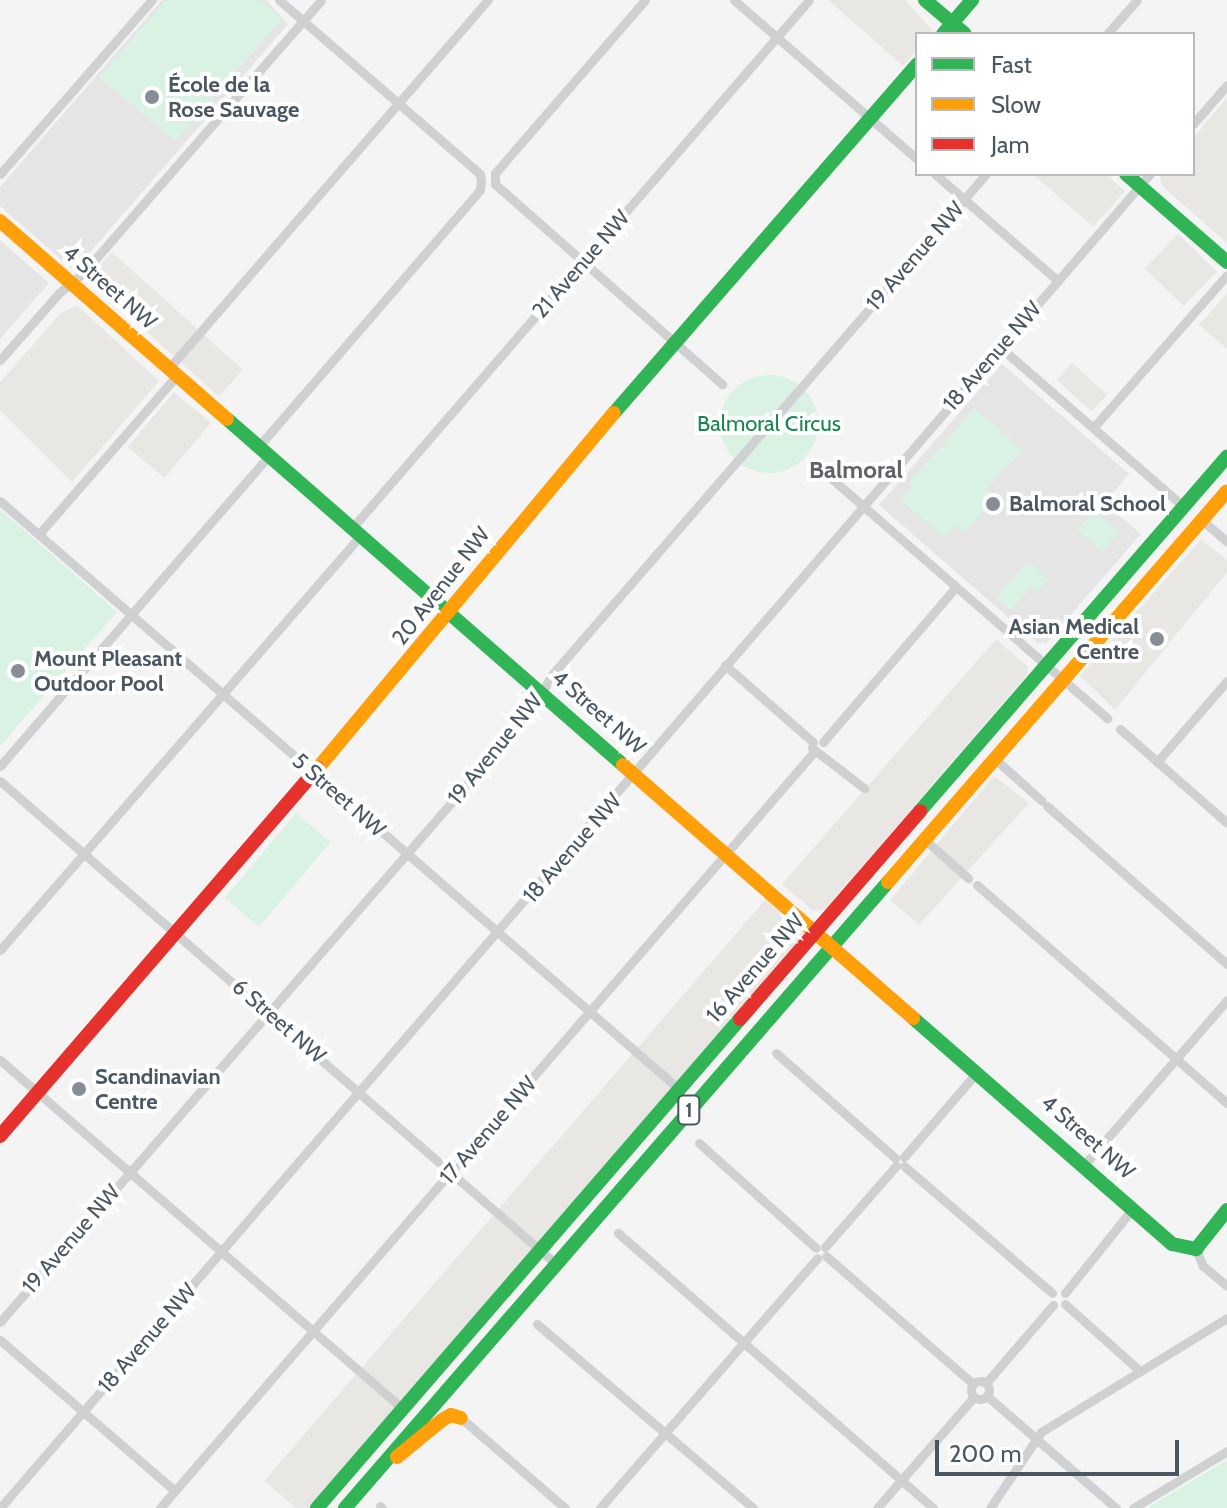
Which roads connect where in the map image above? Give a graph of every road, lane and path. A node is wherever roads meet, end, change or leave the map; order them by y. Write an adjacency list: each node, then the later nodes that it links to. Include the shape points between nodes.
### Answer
1 (152, 0): 21 (street)
2 (279, 0): 11 (street)
3 (321, 0): 11 (street)
4 (488, 0): 17 (street)
5 (645, 0): 27 (street, via 494,181)
6 (734, 0): 14 (street)
7 (809, 0): 14 (street, 21 Avenue NW)
8 (925, 0): 12 (main road)
9 (972, 0): 12 (main road)
10 (1137, 0): 13 (street)
11 (303, 21): 17 (street); 31 (street)
12 (948, 28)
13 (1109, 32)
14 (777, 37): 18 (street); 27 (street, 21 Avenue NW)
15 (915, 66): 18 (main road, 20 Avenue NW)
16 (1227, 85): 19 (street)
17 (398, 104): 35 (street); 38 (street, via 480,174 480,190)
18 (870, 118): 20 (street); 32 (main road, 20 Avenue NW)
19 (1195, 122)
20 (915, 157)
21 (0, 174)
22 (937, 176): 25 (street)
23 (984, 176): 25 (street, 19 Avenue NW)
24 (1145, 180): 28 (main road); 30 (street, 18 Avenue NW)
25 (964, 199): 30 (street); 56 (street, 19 Avenue NW, via 550,677)
26 (0, 221): 31 (main road, 4 Street NW)
27 (582, 262): 32 (street); 46 (street, 21 Avenue NW)
28 (1227, 262)
29 (1227, 275): 37 (street)
30 (1058, 281): 33 (street, 18 Avenue NW)
31 (71, 283): 34 (street); 35 (main road, 4 Street NW)
32 (675, 344): 36 (street); 50 (main road, 20 Avenue NW)
33 (1000, 347): 37 (street); 43 (street, 18 Avenue NW)
34 (0, 360)
35 (173, 371): 38 (main road, 4 Street NW); 47 (street)
36 (722, 384)
37 (1093, 428): 44 (street)
38 (264, 451): 46 (main road, 4 Street NW); 51 (street)
39 (1227, 457): 44 (main road, 16 Avenue NW / 1)
40 (816, 465): 43 (street)
41 (1227, 491): 45 (main road, 16 Avenue NW / 1)
42 (0, 501): 47 (street, 5 Street NW)
43 (862, 506): 49 (street); 52 (street, 18 Avenue NW)
44 (1183, 506): 53 (main road, 16 Avenue NW / 1)
45 (1202, 520): 48 (street); 54 (main road, 16 Avenue NW / 1)
46 (356, 531): 50 (main road, 4 Street NW); 57 (street, 21 Avenue NW)
47 (39, 534): 51 (street, 5 Street NW)
48 (1227, 542)
49 (956, 587): 53 (street); 60 (street, 17 Avenue NW)
50 (449, 611): 56 (main road, 4 Street NW); 65 (main road, 20 Avenue NW)
51 (130, 615): 57 (street, 5 Street NW); 63 (street)
52 (725, 665): 60 (street); 64 (street, 18 Avenue NW)
53 (1046, 665): 54 (street); 75 (main road, 16 Avenue NW / 1)
54 (1063, 680): 58 (street); 61 (main road, 16 Avenue NW / 1)
55 (1227, 682): 62 (street)
56 (542, 693): 64 (main road, 4 Street NW); 72 (street, 19 Avenue NW)
57 (222, 694): 65 (street, 5 Street NW); 70 (street, 21 Avenue NW)
58 (1107, 718)
59 (1120, 729): 62 (street)
60 (818, 747): 67 (street); 71 (street, 17 Avenue NW)
61 (994, 757): 69 (main road, 16 Avenue NW / 1); 80 (street)
62 (1157, 762): 68 (street)
63 (0, 766)
64 (635, 772): 71 (main road, 4 Street NW); 77 (street, 18 Avenue NW)
65 (314, 774): 72 (street, 5 Street NW); 76 (main road, 20 Avenue NW)
66 (0, 781): 70 (street, 6 Street NW)
67 (864, 788)
68 (1227, 823)
69 (924, 839): 73 (street); 78 (main road, 16 Avenue NW / 1)
70 (84, 853): 76 (street, 6 Street NW); 79 (street, 21 Avenue NW)
71 (727, 853): 75 (main road, 4 Street NW); 83 (street, 17 Avenue NW)
72 (406, 854): 77 (street, 5 Street NW); 82 (street, 19 Avenue NW)
73 (968, 878)
74 (977, 885): 85 (street)
75 (817, 930): 78 (main road, 4 Street NW); 88 (main road, 16 Avenue NW / 1)
76 (176, 933): 82 (street, 6 Street NW); 90 (main road, 20 Avenue NW)
77 (497, 933): 83 (street, 5 Street NW); 89 (street, 18 Avenue NW)
78 (834, 944): 87 (main road, 4 Street NW); 105 (main road, 16 Avenue NW / 1)
79 (0, 950)
80 (1227, 964)
81 (1227, 1000): 85 (street)
82 (269, 1013): 89 (street, 6 Street NW); 96 (street, 19 Avenue NW)
83 (589, 1013): 88 (street, 5 Street NW); 97 (street, 17 Avenue NW)
84 (776, 1053): 94 (street)
85 (1176, 1059): 91 (street); 95 (street)
86 (0, 1060): 90 (street)
87 (978, 1071): 94 (street); 95 (main road, 4 Street NW)
88 (679, 1089): 102 (main road, 16 Avenue NW / 1)
89 (360, 1092): 97 (street, 6 Street NW); 103 (street, 18 Avenue NW)
90 (37, 1093): 92 (main road, 20 Avenue NW); 96 (street)
91 (1227, 1103)
92 (0, 1136)
93 (699, 1143): 104 (street)
94 (900, 1162): 104 (street); 107 (street)
95 (1085, 1164): 98 (main road, 4 Street NW)
96 (129, 1172): 103 (street); 112 (street, 19 Avenue NW)
97 (451, 1172): 102 (street, 6 Street NW); 114 (street, 17 Avenue NW)
98 (1137, 1210): 101 (main road, 4 Street NW, via 1175,1246); 108 (street)
99 (1227, 1210): 101 (main road)
100 (618, 1233): 116 (street)
101 (1193, 1245): 106 (street, via 1203,1266)
102 (540, 1250): 105 (street, 6 Street NW); 122 (main road, 16 Avenue NW / 1)
103 (222, 1252): 114 (street); 123 (street, 18 Avenue NW)
104 (821, 1252): 116 (street); 119 (street)
105 (556, 1264): 128 (main road, 16 Avenue NW / 1)
106 (1227, 1286)
107 (1052, 1293): 108 (street); 110 (street)
108 (1065, 1293): 109 (street)
109 (1065, 1304): 110 (street); 117 (street)
110 (1053, 1305): 118 (street)
111 (1227, 1318): 117 (street)
112 (0, 1322)
113 (537, 1324): 125 (street)
114 (313, 1332): 122 (street); 130 (street, 17 Avenue NW)
115 (0, 1340): 123 (street)
116 (742, 1343): 125 (street); 129 (street)
117 (1140, 1371): 126 (street)
118 (986, 1383): 119 (street); 120 (street)
119 (973, 1384): 121 (street)
120 (987, 1396): 121 (street); 126 (street)
121 (974, 1397): 129 (street)
122 (403, 1409): 133 (main road, 16 Avenue NW / 1)
123 (83, 1411): 130 (street); 131 (street, 18 Avenue NW)
124 (461, 1418): 128 (main road, via 442,1420 419,1443); 135 (street)
125 (666, 1432): 136 (street); 137 (street)
126 (1036, 1439): 140 (street); 141 (street)
127 (1227, 1451): 142 (street)
128 (384, 1463): 134 (main road, 16 Avenue NW / 1)
129 (901, 1481): 138 (street); 139 (street)
130 (175, 1491): 132 (street, 17 Avenue NW)
131 (0, 1508)
132 (160, 1508)
133 (317, 1508)
134 (345, 1508)
135 (565, 1508)
136 (600, 1508)
137 (753, 1508)
138 (877, 1508)
139 (933, 1508)
140 (990, 1508)
141 (1116, 1508)
142 (1133, 1508)

